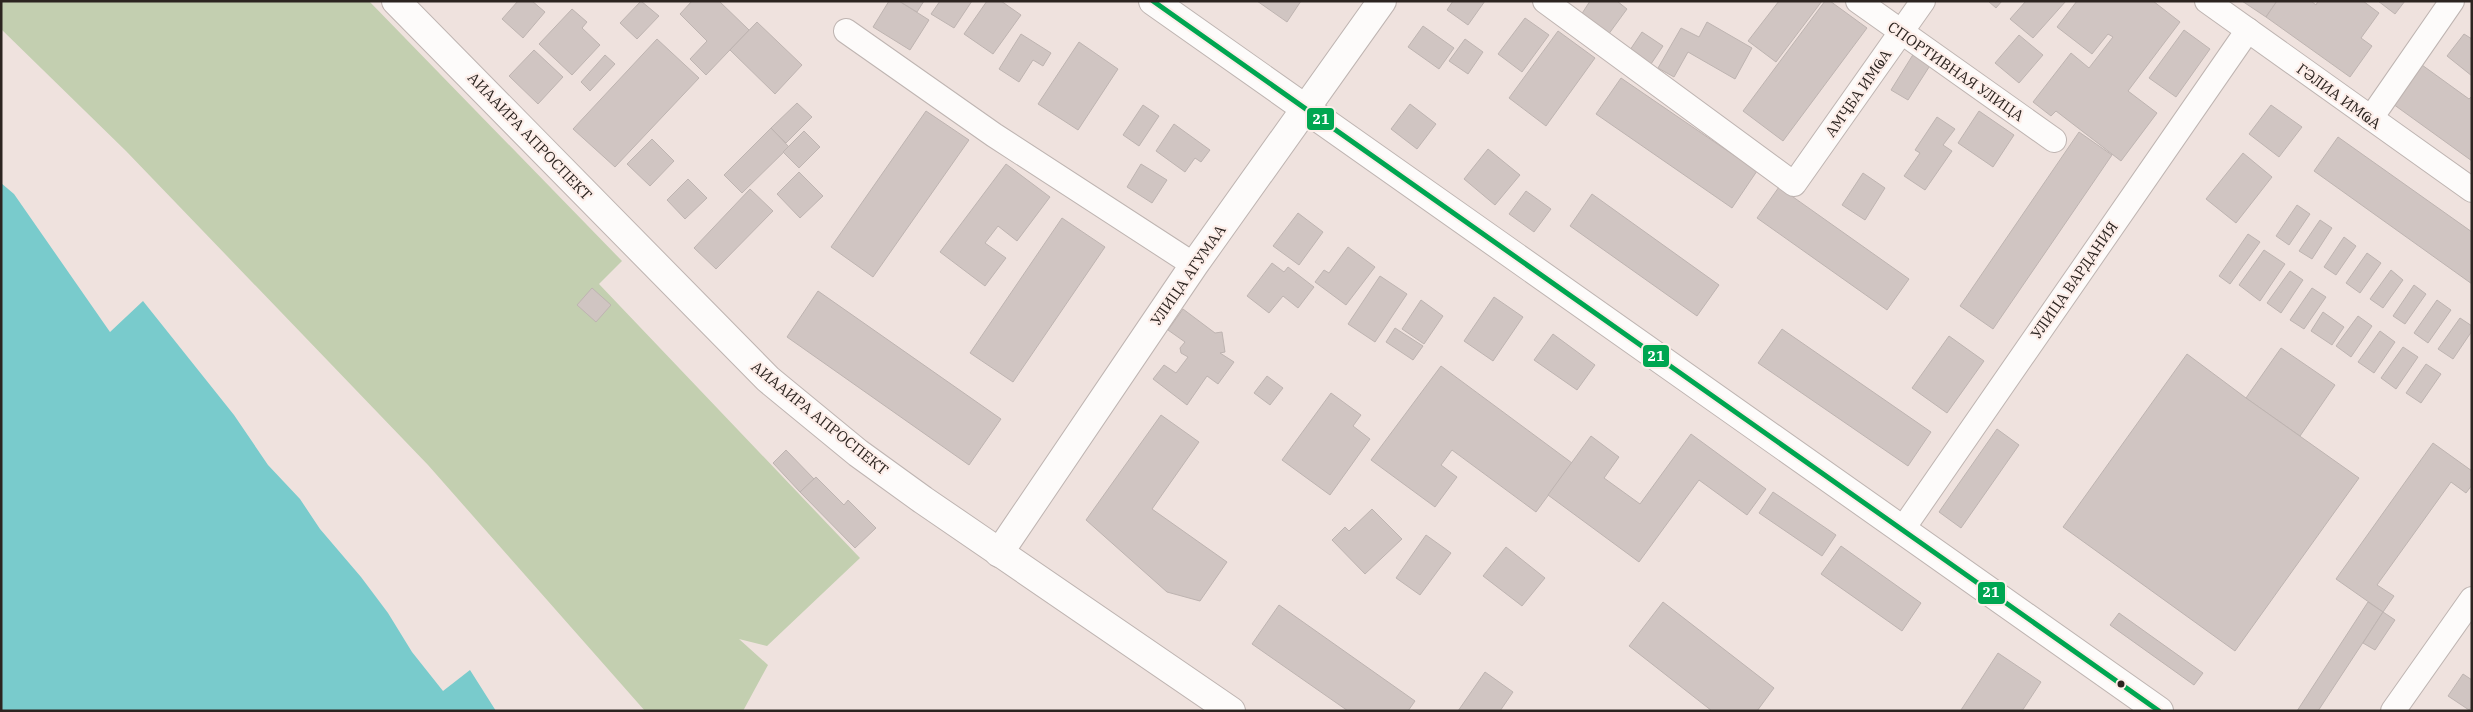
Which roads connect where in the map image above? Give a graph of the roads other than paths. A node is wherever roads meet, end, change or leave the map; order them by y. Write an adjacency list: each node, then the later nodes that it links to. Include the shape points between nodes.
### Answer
1 (396, 1): 18 (main road, АИААИРА АПРОСПЕКТ, via 768,379 858,453)
2 (1153, 1): 12 (main road)
3 (1381, 1): 12 (main road, УЛИЦА АГУМАА)
4 (1545, 1): 11 (street, АМҶБА ИМҨА, via 1794,184)
5 (1858, 1): 11 (street, СПОРТИВНАЯ УЛИЦА)
6 (1923, 1): 11 (street, АМҶБА ИМҨА)
7 (2207, 1): 9 (street, ГӘЛИА ИМҨА)
8 (2452, 1): 13 (street)
9 (2248, 30): 13 (street, ГӘЛИА ИМҨА); 17 (street, УЛИЦА ВАРДАНИЯ)
10 (846, 31): 16 (street, via 994,135)
11 (1901, 32): 14 (street, СПОРТИВНАЯ УЛИЦА)
12 (1305, 110): 16 (main road, УЛИЦА АГУМАА); 17 (main road)
13 (2371, 118): 15 (street, ГӘЛИА ИМҨА)
14 (2054, 140)
15 (2472, 190)
16 (1194, 265): 18 (main road, УЛИЦА АГУМАА)
17 (1902, 530): 21 (main road)
18 (999, 553): 20 (main road, АИААИРА АПРОСПЕКТ)
19 (2472, 599): 22 (street)
20 (1231, 711)
21 (2159, 711)
22 (2393, 711)

